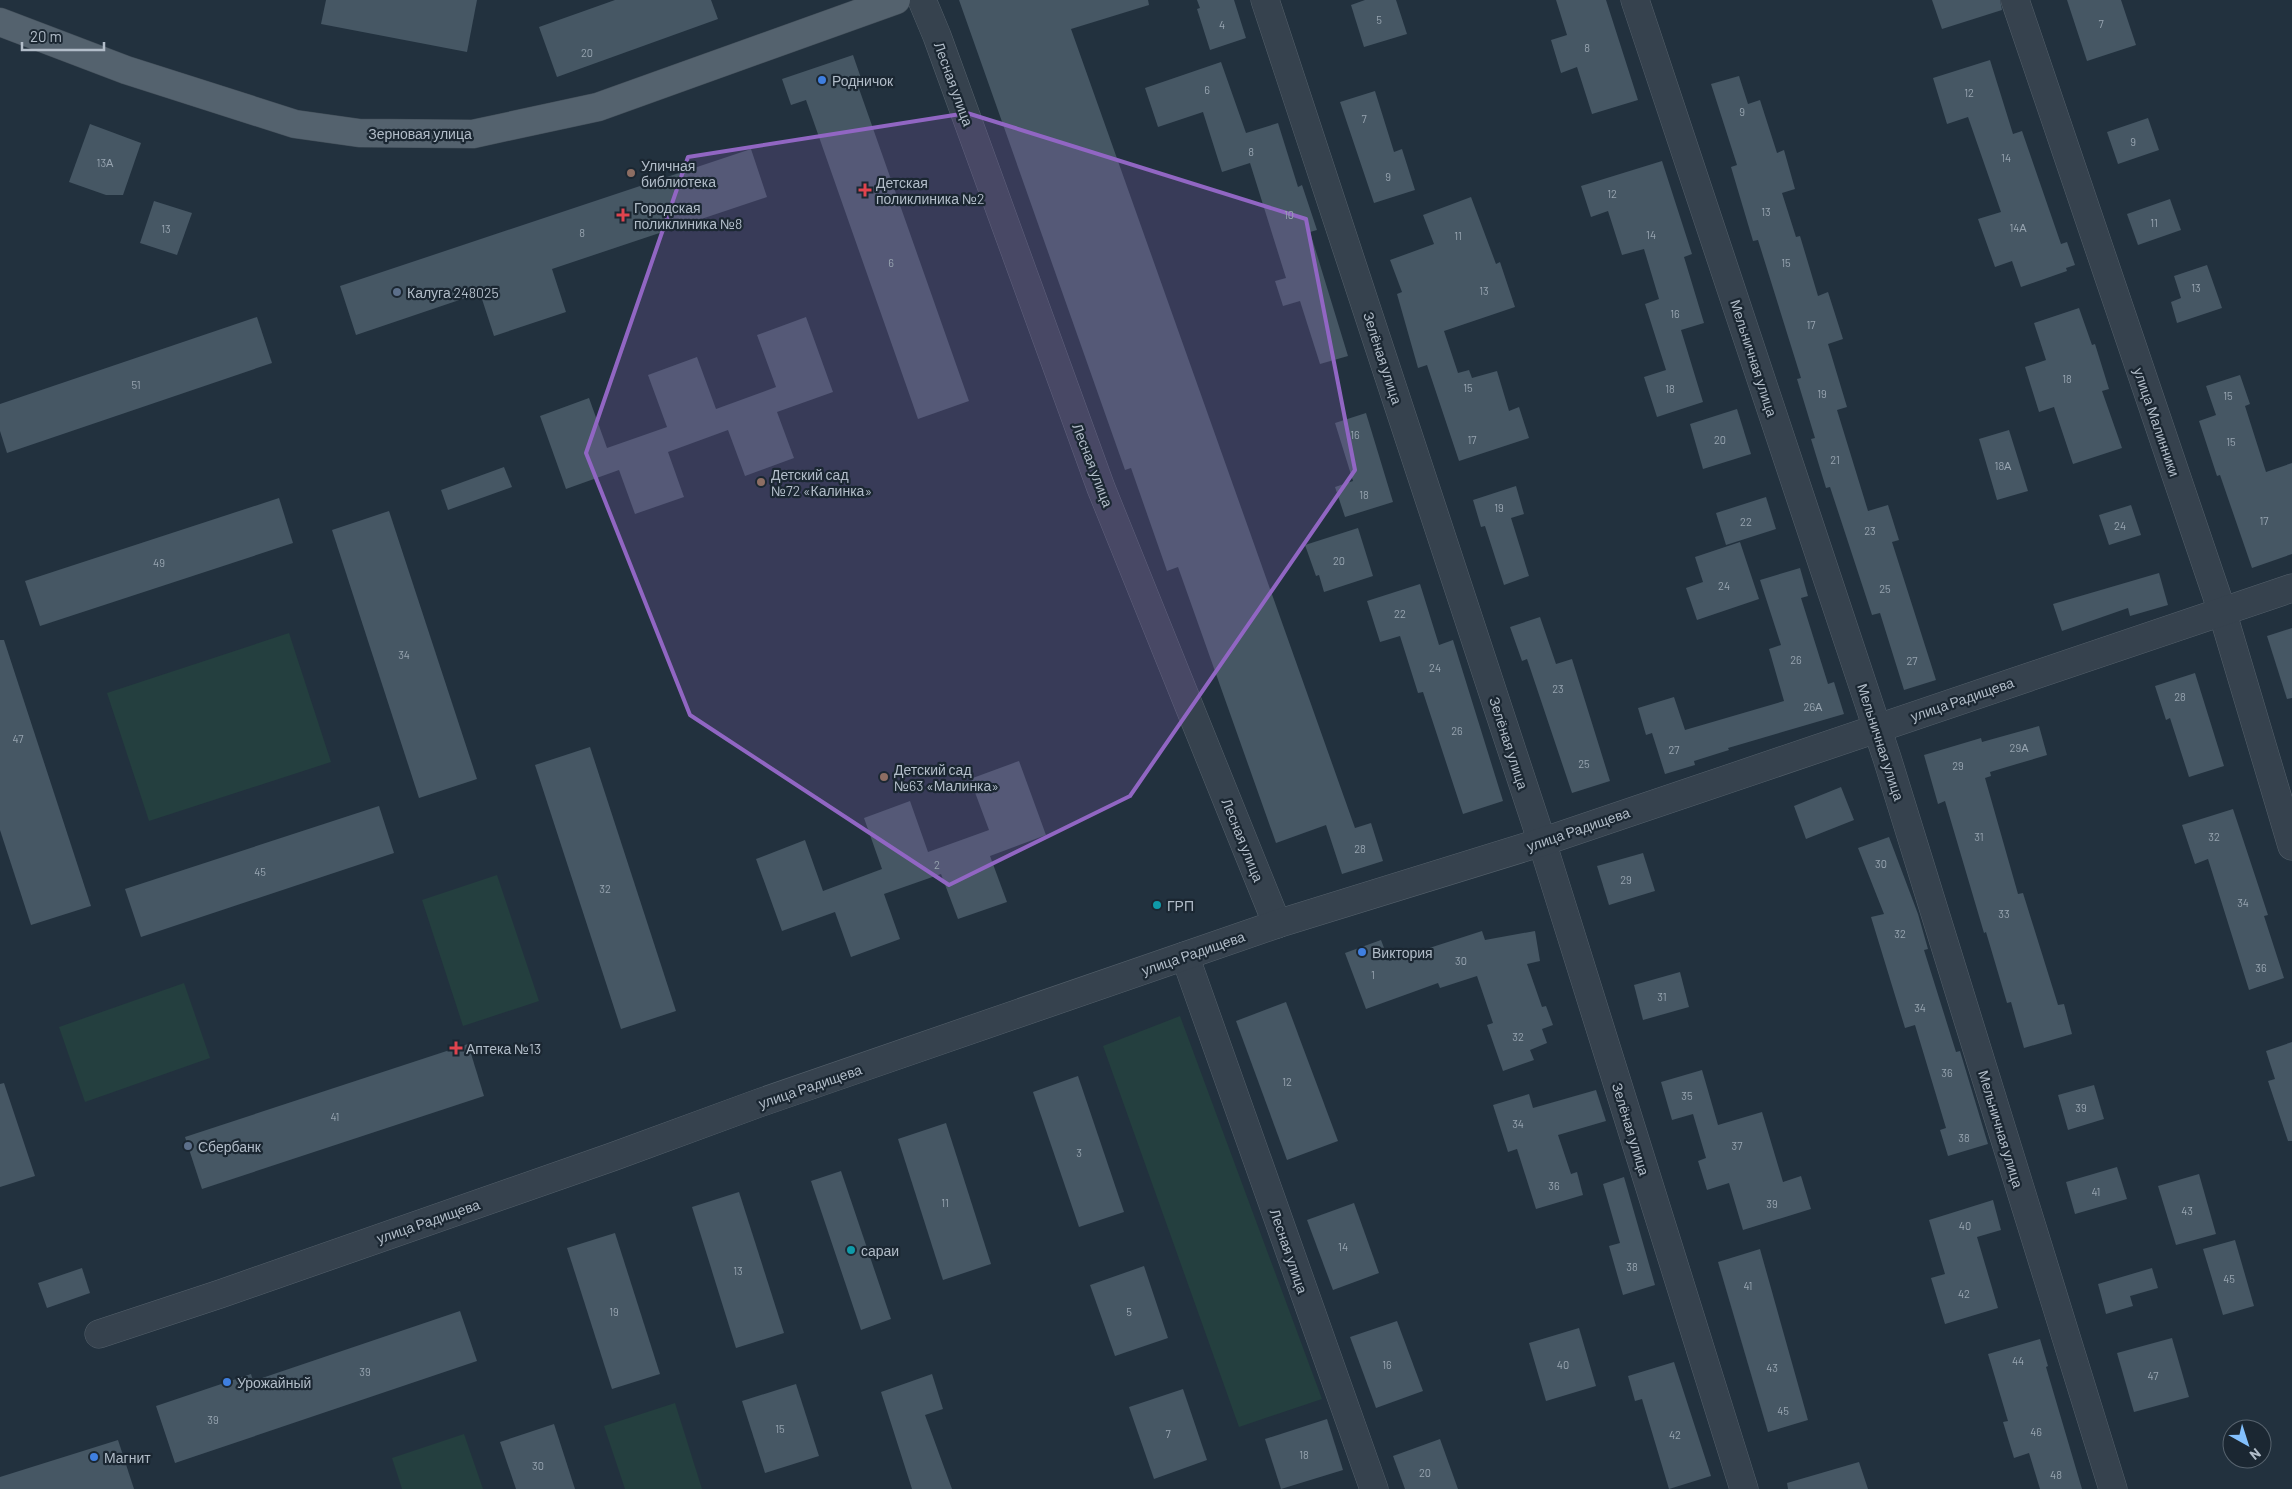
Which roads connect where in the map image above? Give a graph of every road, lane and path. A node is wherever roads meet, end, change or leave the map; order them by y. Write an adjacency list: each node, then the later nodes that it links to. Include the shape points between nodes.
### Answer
1 (896, 0): 6 (main road, Зерновая улица, via 598,107 473,134 358,133 295,124 126,70)
2 (922, 0): 12 (street, Лесная улица, via 1101,488)
3 (1265, 0): 10 (street, Зелёная улица)
4 (1635, 0): 9 (street, Мельничная улица)
5 (2015, 0): 8 (street, улица Малинники)
6 (0, 22)
7 (2292, 588): 8 (street, улица Радищева)
8 (2222, 611): 9 (street, улица Радищева); 11 (street, улица Малинники)
9 (1876, 728): 10 (street, улица Радищева); 17 (street, Мельничная улица)
10 (1542, 842): 12 (street, улица Радищева); 16 (street, Зелёная улица)
11 (2292, 846)
12 (1277, 924): 13 (street, улица Радищева)
13 (1185, 956): 14 (street, улица Радищева); 15 (street, Лесная улица)
14 (99, 1334)
15 (1374, 1489)
16 (1744, 1489)
17 (2113, 1489)

